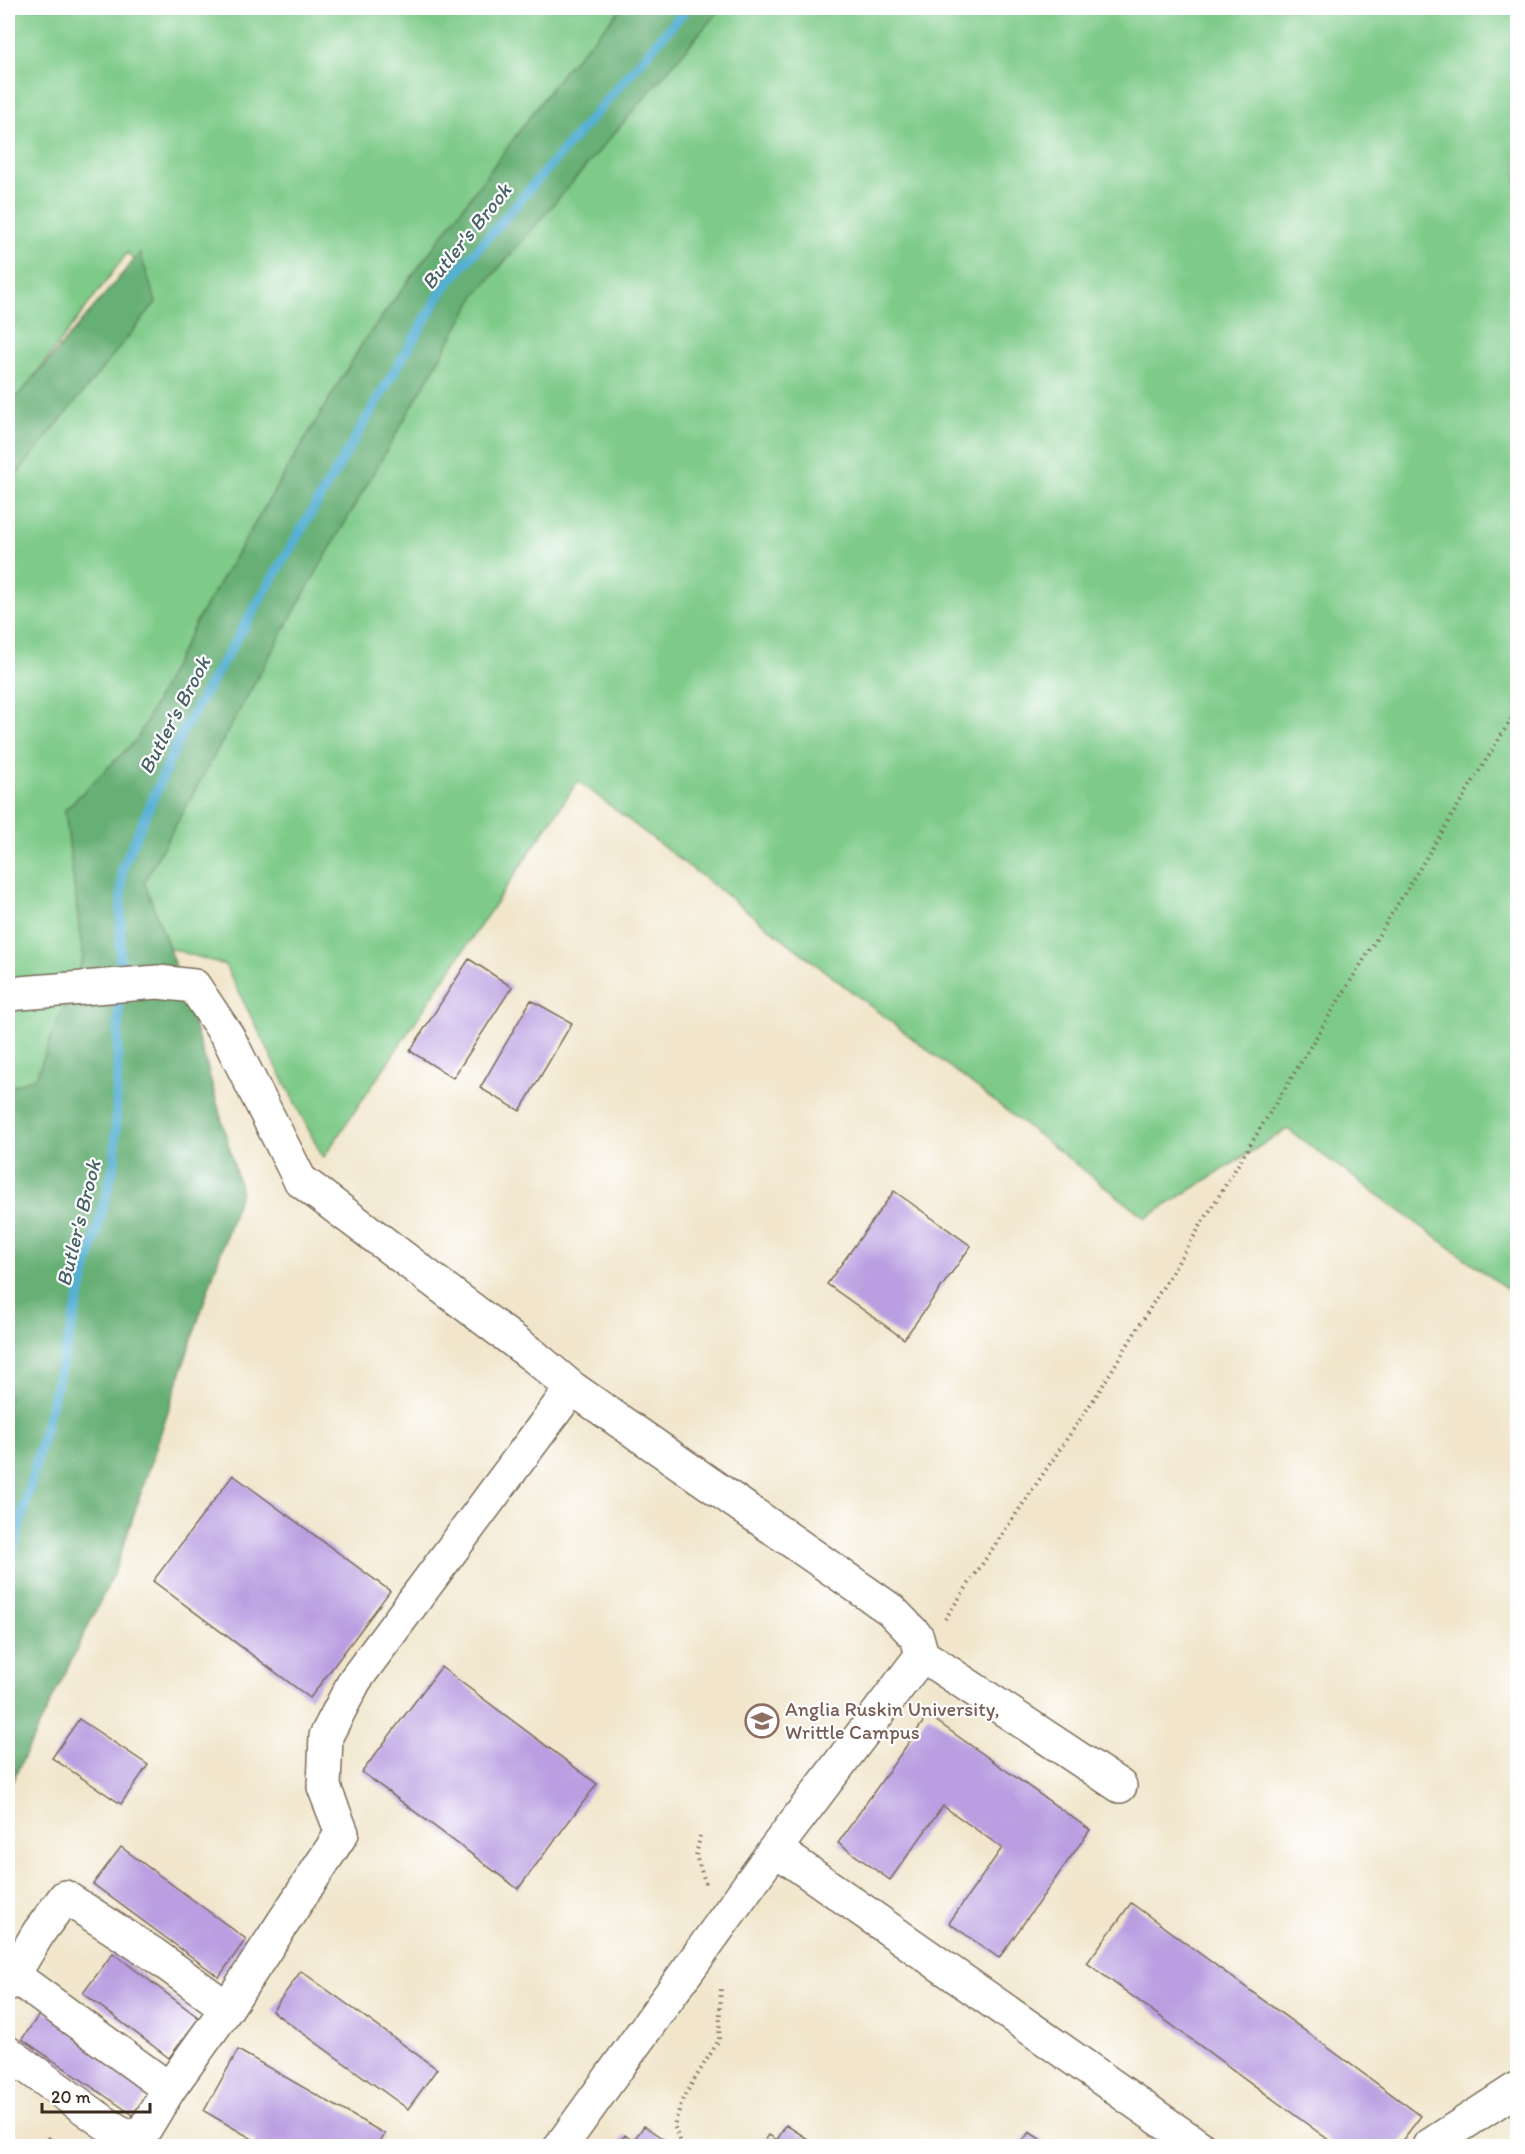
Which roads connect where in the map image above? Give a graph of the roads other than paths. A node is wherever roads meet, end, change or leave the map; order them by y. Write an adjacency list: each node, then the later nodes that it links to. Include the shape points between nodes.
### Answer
1 (8, 994): 2 (lane, via 158,982 194,986 228,1037 300,1179)
2 (572, 1388): 3 (lane, via 891,1610 917,1637); 7 (lane, via 355,1680 326,1736 324,1787 342,1833)
3 (922, 1655): 4 (lane); 5 (lane)
4 (1120, 1786)
5 (775, 1849): 12 (lane); 13 (lane)
6 (10, 1979): 7 (lane, via 65,1897); 10 (lane)
7 (227, 2008): 10 (lane)
8 (8, 2053): 11 (lane)
9 (1518, 2088): 14 (lane)
10 (169, 2089): 11 (lane)
11 (138, 2144)
12 (561, 2146)
13 (1198, 2146)
14 (1430, 2146)

